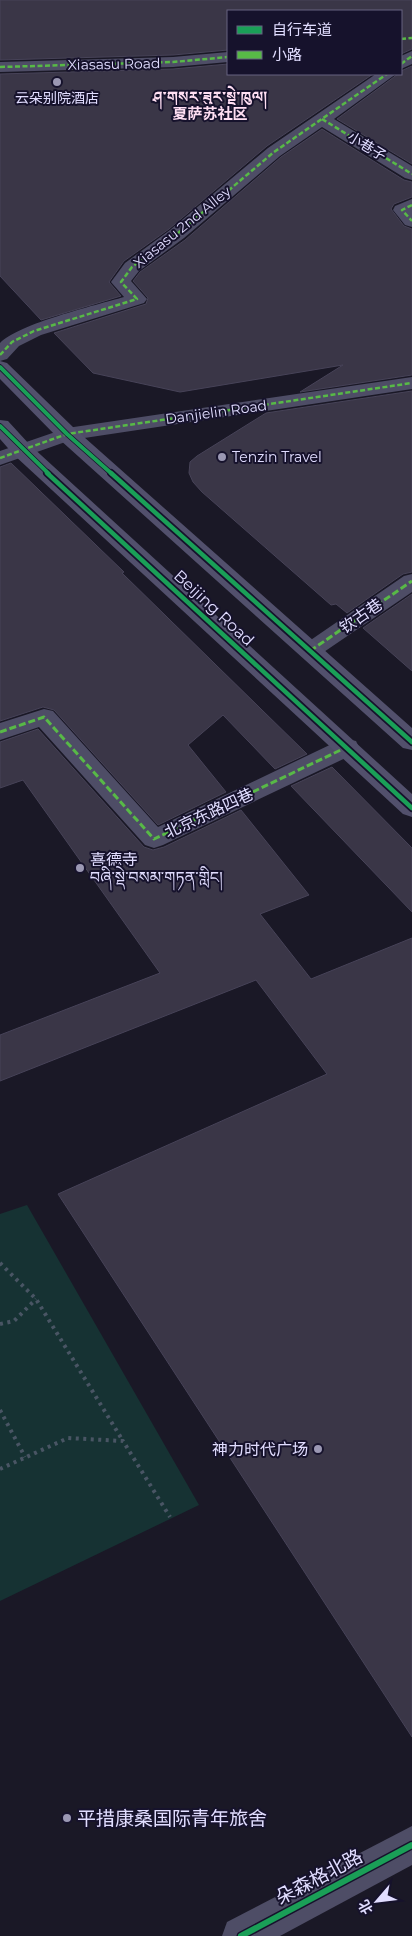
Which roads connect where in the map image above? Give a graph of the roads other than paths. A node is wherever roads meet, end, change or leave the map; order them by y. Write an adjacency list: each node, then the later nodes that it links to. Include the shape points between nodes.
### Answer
1 (227, 57): 2 (street, Xiasasu Road, via 173,62)
2 (0, 67)
3 (386, 75): 4 (street, Xiasasu 2nd Alley)
4 (322, 119): 5 (street, 小巷子); 8 (street, Xiasasu 2nd Alley, via 274,152 177,234 132,267 121,282 137,299 34,332 12,342)
5 (412, 174)
6 (412, 204): 7 (street, via 402,210)
7 (412, 221)
8 (0, 355)
9 (0, 367): 12 (main road, Beijing Road)
10 (412, 382): 12 (street, Danjielin Road)
11 (0, 426): 13 (main road, Beijing Road)
12 (67, 434): 13 (street, Danjielin Road); 16 (main road, Beijing Road)
13 (22, 450): 14 (street, Danjielin Road); 19 (main road, Beijing Road)
14 (0, 458)
15 (412, 581): 16 (street, 钦古巷)
16 (310, 651): 18 (main road, Beijing Road)
17 (0, 732): 19 (street, 北京东路四巷, via 44,717 154,839)
18 (412, 742)
19 (347, 748): 20 (main road, Beijing Road)
20 (412, 808)
21 (412, 1845): 22 (street, 朵森格北路)
22 (241, 1936)

